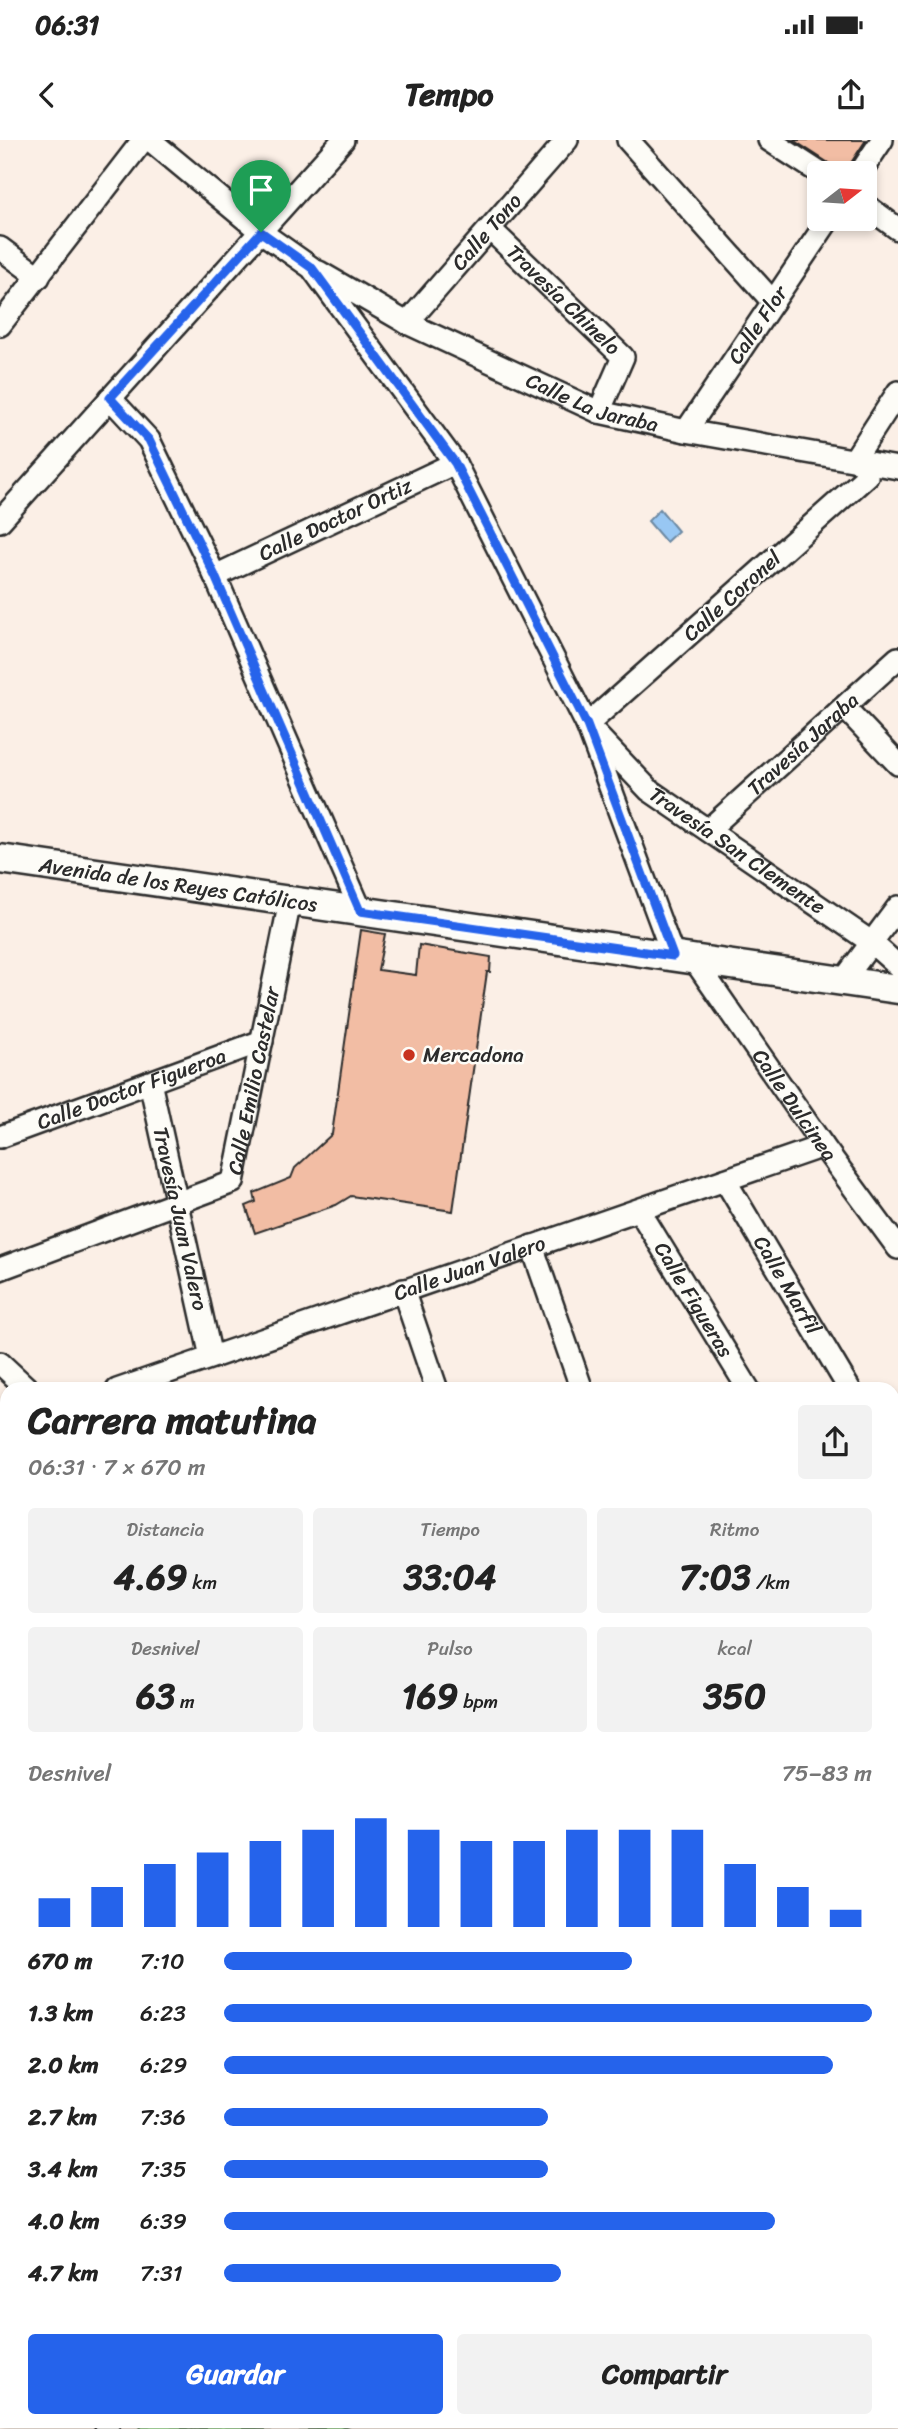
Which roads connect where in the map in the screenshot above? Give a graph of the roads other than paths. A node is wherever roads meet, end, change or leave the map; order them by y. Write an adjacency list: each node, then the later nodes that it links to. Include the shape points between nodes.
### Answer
1 (143, 140): 17 (street)
2 (149, 140): 14 (street)
3 (343, 140): 14 (street)
4 (567, 140): 11 (street, Calle Tono)
5 (628, 140): 18 (street)
6 (769, 140): 9 (street)
7 (882, 140): 8 (street)
8 (868, 161)
9 (807, 165)
10 (877, 214): 12 (street)
11 (490, 229): 19 (street, Calle Tono); 23 (street, Travesía Chinelo, via 623,357)
12 (898, 229)
13 (821, 231): 18 (street, Calle Flor)
14 (261, 232): 16 (street); 22 (street)
15 (0, 248): 17 (street)
16 (312, 268): 19 (street, Calle La Jaraba); 26 (street)
17 (39, 277): 20 (street)
18 (773, 302): 24 (street, Calle Flor)
19 (407, 323): 23 (street, Calle La Jaraba)
20 (0, 326)
21 (898, 392): 25 (street, Calle Coronel)
22 (110, 398): 28 (street); 29 (street, via 149,440)
23 (598, 412): 24 (street, Calle La Jaraba)
24 (686, 431): 25 (street, Calle La Jaraba)
25 (859, 461): 27 (street, Calle La Jaraba); 32 (street, Calle Coronel, via 867,476)
26 (455, 463): 29 (street, Calle Doctor Ortiz); 32 (street)
27 (898, 468)
28 (0, 521)
29 (215, 576): 38 (street)
30 (898, 658): 31 (street, Travesía Jaraba)
31 (845, 708): 33 (street); 34 (street, Travesía Jaraba)
32 (587, 725): 34 (street, Travesía San Clemente, via 649,790); 40 (street, Calle Dulcinea)
33 (898, 764)
34 (708, 830): 39 (street, Travesía San Clemente)
35 (0, 859): 36 (street, Avenida de los Reyes Católicos)
36 (290, 901): 38 (street, Avenida de los Reyes Católicos); 44 (street, Calle Emilio Castelar)
37 (898, 907): 39 (street)
38 (360, 911): 40 (street, Avenida de los Reyes Católicos)
39 (871, 942): 41 (street, Travesía San Clemente); 42 (street)
40 (684, 958): 42 (street, Avenida de los Reyes Católicos); 47 (street, Calle Dulcinea)
41 (898, 966)
42 (843, 981): 43 (street, Avenida de los Reyes Católicos)
43 (898, 989)
44 (262, 1041): 45 (street, Calle Doctor Figueroa); 49 (street, Calle Emilio Castelar, via 233,1182)
45 (150, 1082): 46 (street, Calle Doctor Figueroa); 49 (street, Travesía Juan Valero)
46 (0, 1137)
47 (823, 1146): 48 (street, Calle Juan Valero); 52 (street, Calle Dulcinea)
48 (725, 1180): 50 (street, Calle Juan Valero); 62 (street, Calle Marfil)
49 (177, 1203): 53 (street, Calle Emilio Castelar); 55 (street, Travesía Juan Valero)
50 (639, 1209): 51 (street, Calle Juan Valero); 61 (street, Calle Figueras)
51 (532, 1247): 54 (street, Calle Juan Valero); 60 (street)
52 (898, 1248)
53 (0, 1269)
54 (403, 1290): 55 (street, Calle Juan Valero); 59 (street)
55 (211, 1357): 58 (street, Calle Juan Valero)
56 (0, 1363): 57 (street)
57 (20, 1382)
58 (140, 1382)
59 (434, 1382)
60 (579, 1382)
61 (744, 1382)
62 (845, 1382)

